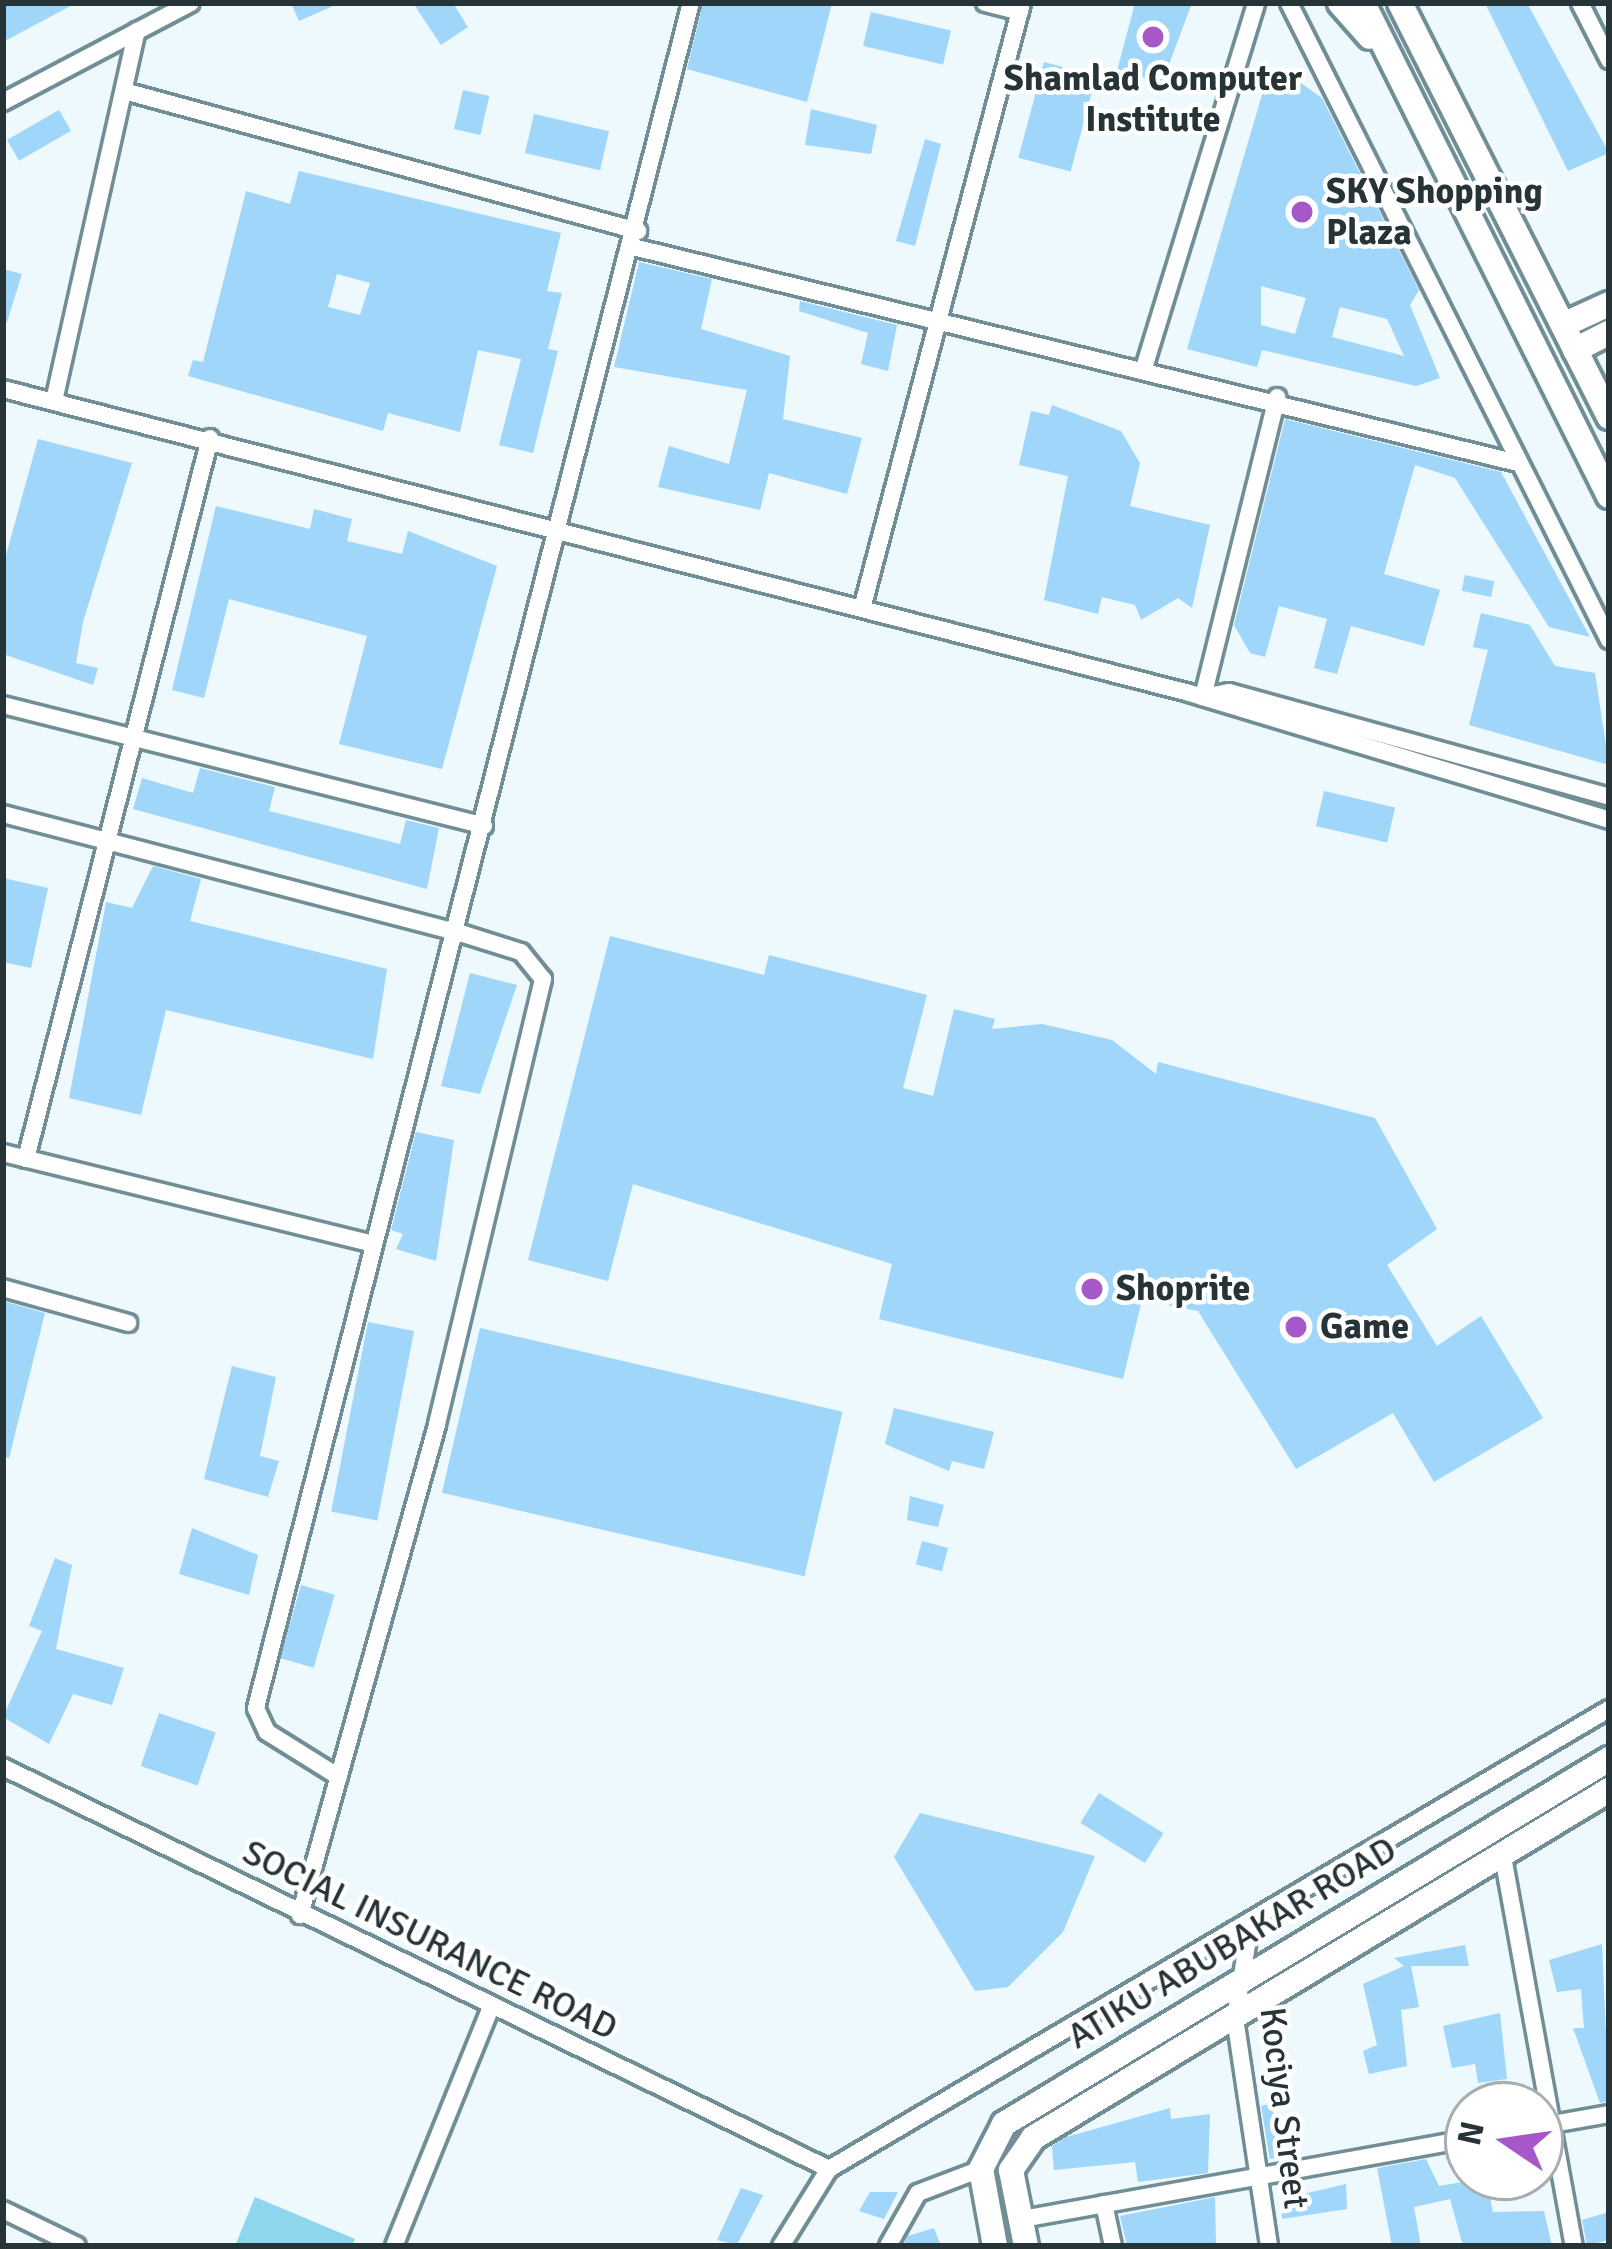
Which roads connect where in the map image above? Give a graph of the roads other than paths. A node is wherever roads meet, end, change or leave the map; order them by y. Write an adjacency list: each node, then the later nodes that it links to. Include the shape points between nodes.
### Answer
1 (191, 3): 11 (street)
2 (691, 3): 16 (street)
3 (986, 3): 10 (street)
4 (1256, 3): 22 (street)
5 (1289, 3): 28 (street)
6 (1340, 3): 12 (street)
7 (1364, 3): 12 (street)
8 (1400, 3): 19 (street)
9 (1580, 3): 13 (street)
10 (1021, 8): 18 (street)
11 (137, 31): 14 (street); 15 (street)
12 (1389, 57): 29 (street)
13 (1609, 60)
14 (124, 91): 16 (street); 25 (street)
15 (3, 101)
16 (635, 239): 18 (street); 30 (street)
17 (1609, 304): 19 (street)
18 (940, 319): 22 (street); 31 (street)
19 (1563, 325): 21 (street)
20 (1609, 333): 21 (street)
21 (1575, 350): 26 (street)
22 (1144, 368): 24 (street)
23 (3, 389): 25 (street)
24 (1277, 398): 28 (street); 33 (street)
25 (54, 401): 27 (street)
26 (1609, 418)
27 (210, 438): 30 (street); 35 (street)
28 (1518, 463): 32 (street)
29 (1609, 496)
30 (561, 525): 31 (street); 39 (street)
31 (863, 605): 33 (street)
32 (1609, 640)
33 (1203, 697): 36 (street, via 1229,692); 38 (street)
34 (3, 705): 35 (street)
35 (131, 740): 39 (street); 40 (street)
36 (1609, 797)
37 (3, 814): 40 (street)
38 (1609, 820)
39 (484, 826): 41 (street)
40 (108, 841): 41 (street); 43 (street)
41 (457, 932): 44 (street); 50 (street, via 535,963 543,999)
42 (3, 1153): 43 (street)
43 (26, 1159): 44 (street)
44 (373, 1244): 50 (street, via 256,1708 267,1732)
45 (3, 1288): 46 (street)
46 (128, 1323)
47 (1609, 1709): 54 (street)
48 (1609, 1759): 55 (street, ATIKU ABUBAKAR ROAD)
49 (3, 1767): 53 (street, SOCIAL INSURANCE ROAD)
50 (339, 1777): 53 (street)
51 (1609, 1790): 52 (street)
52 (1502, 1851): 57 (street); 58 (street)
53 (300, 1915): 56 (street, SOCIAL INSURANCE ROAD)
54 (1250, 1927): 55 (street, Kociya Street); 63 (street)
55 (1237, 1979): 57 (street, Kociya Street); 62 (street, ATIKU ABUBAKAR ROAD, via 1004,2124)
56 (491, 2007): 63 (street, SOCIAL INSURANCE ROAD); 71 (street)
57 (1235, 2018): 64 (street, Kociya Street); 68 (street, via 1033,2138 1011,2170)
58 (1538, 2081)
59 (1609, 2114): 60 (street)
60 (1564, 2122)
61 (1444, 2143): 64 (street)
62 (981, 2169): 73 (street, via 918,2193); 74 (street)
63 (829, 2170): 72 (street)
64 (1257, 2177): 66 (street); 77 (street, Kociya Street)
65 (1563, 2201): 78 (street)
66 (1104, 2204): 68 (street); 76 (street)
67 (3, 2210): 69 (street)
68 (1017, 2220): 75 (street)
69 (42, 2238): 70 (street)
70 (76, 2246)
71 (394, 2246)
72 (781, 2246)
73 (888, 2246)
74 (995, 2246)
75 (1026, 2246)
76 (1113, 2246)
77 (1269, 2246)
78 (1574, 2246)

